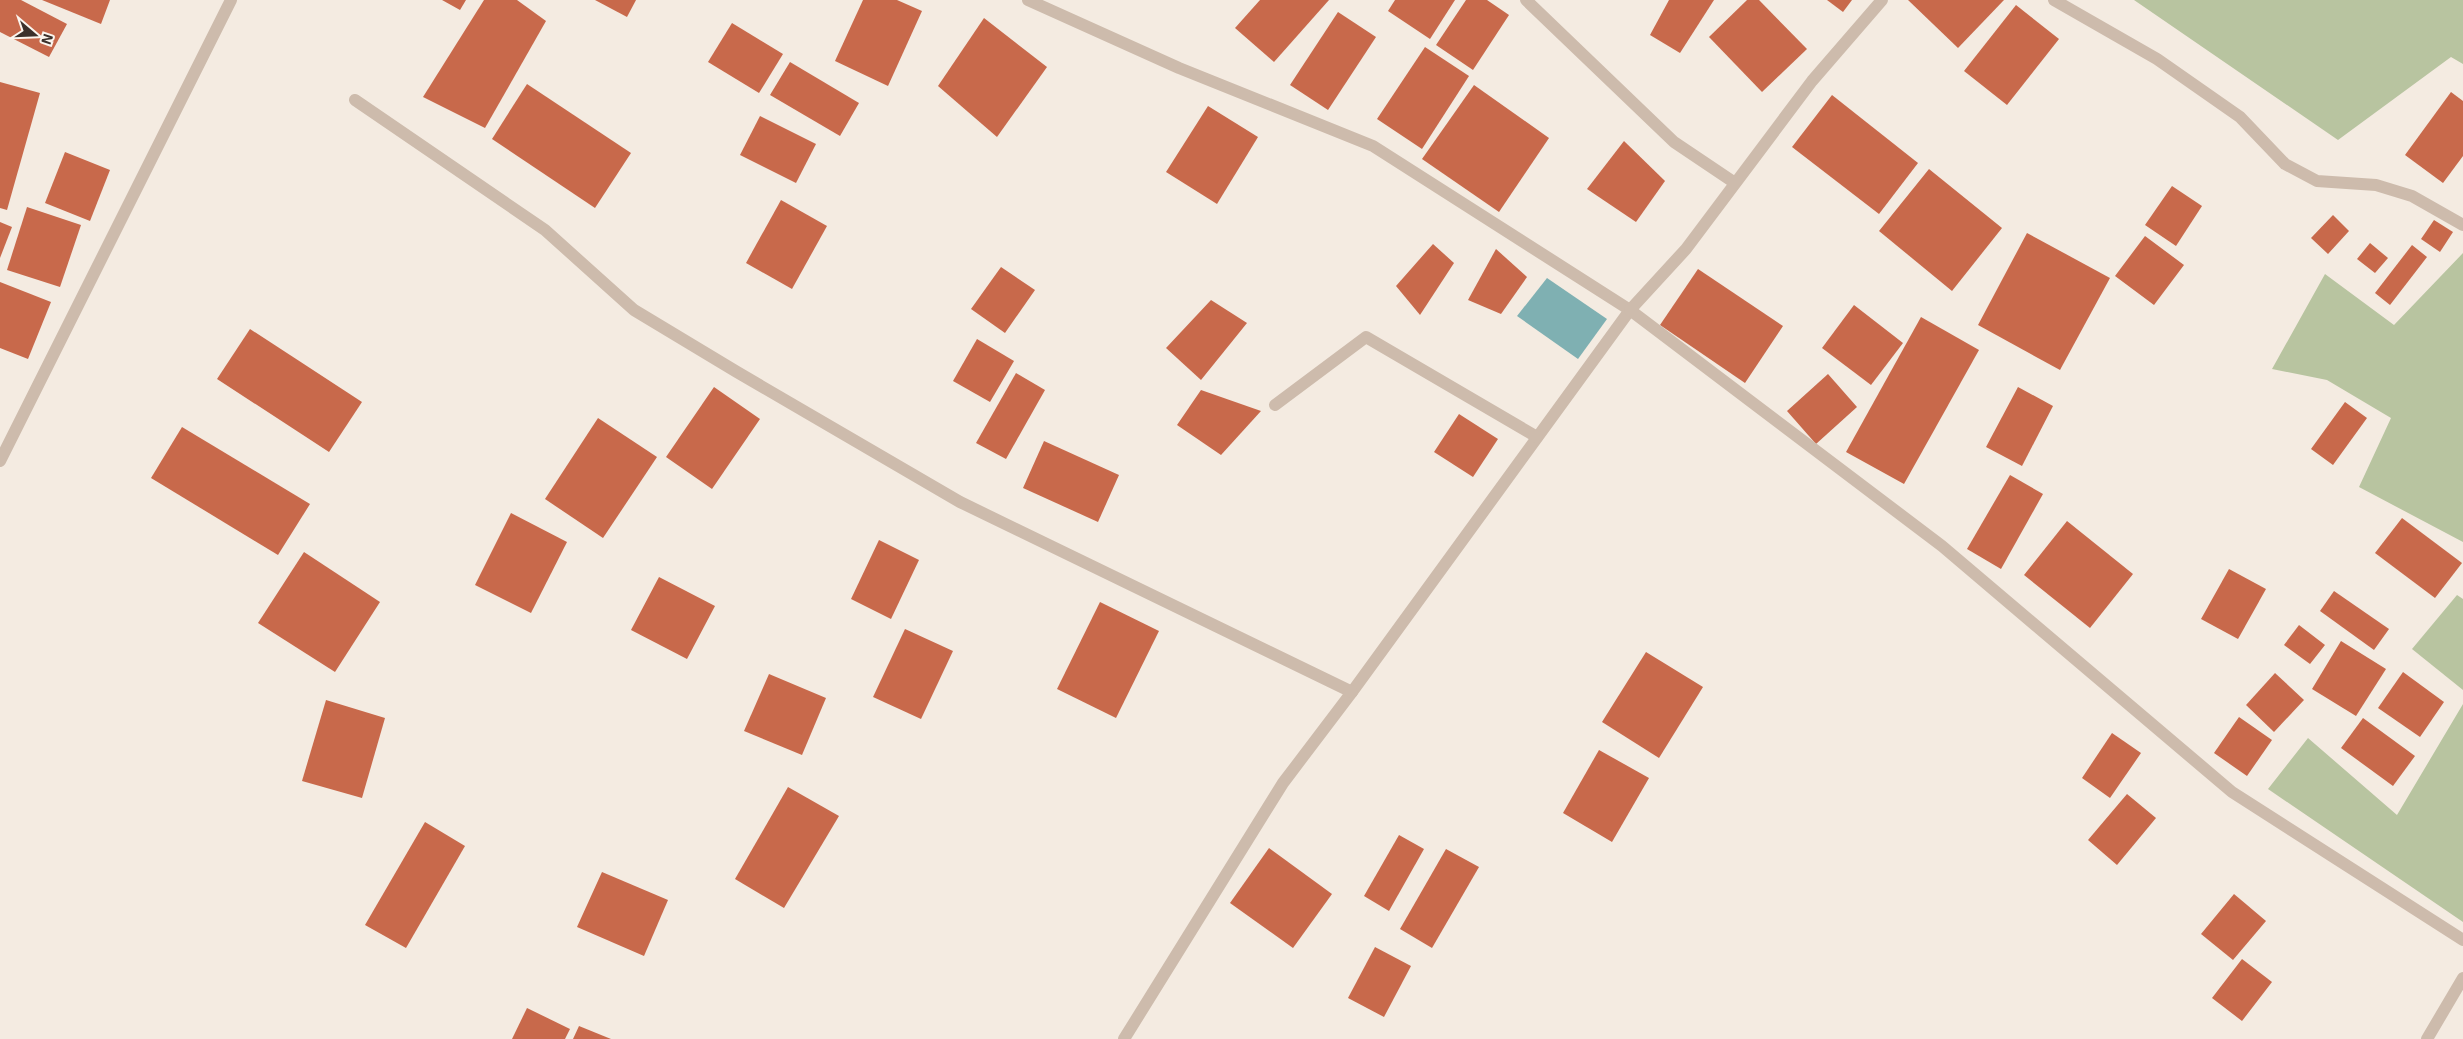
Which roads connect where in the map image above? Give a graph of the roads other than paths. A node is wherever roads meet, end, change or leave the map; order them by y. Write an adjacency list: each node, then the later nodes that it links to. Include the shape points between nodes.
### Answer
1 (231, 0): 12 (street)
2 (1028, 0): 9 (street, via 1178,68 1373,146)
3 (1526, 0): 7 (street, via 1674,142)
4 (1882, 0): 7 (street, via 1812,81)
5 (2054, 0): 8 (street, via 2157,60 2240,117 2285,164 2318,181 2376,185 2412,196)
6 (355, 100): 13 (street, via 545,230 634,310 737,372 960,502)
7 (1735, 183): 9 (street, via 1686,249)
8 (2463, 225)
9 (1630, 310): 11 (street); 14 (street, via 1942,546 2232,792)
10 (1275, 405): 11 (street, via 1366,337)
11 (1537, 437): 13 (street)
12 (0, 460)
13 (1352, 692): 16 (street, via 1283,783)
14 (2463, 940)
15 (2463, 978): 17 (street)
16 (1124, 1039)
17 (2427, 1039)

